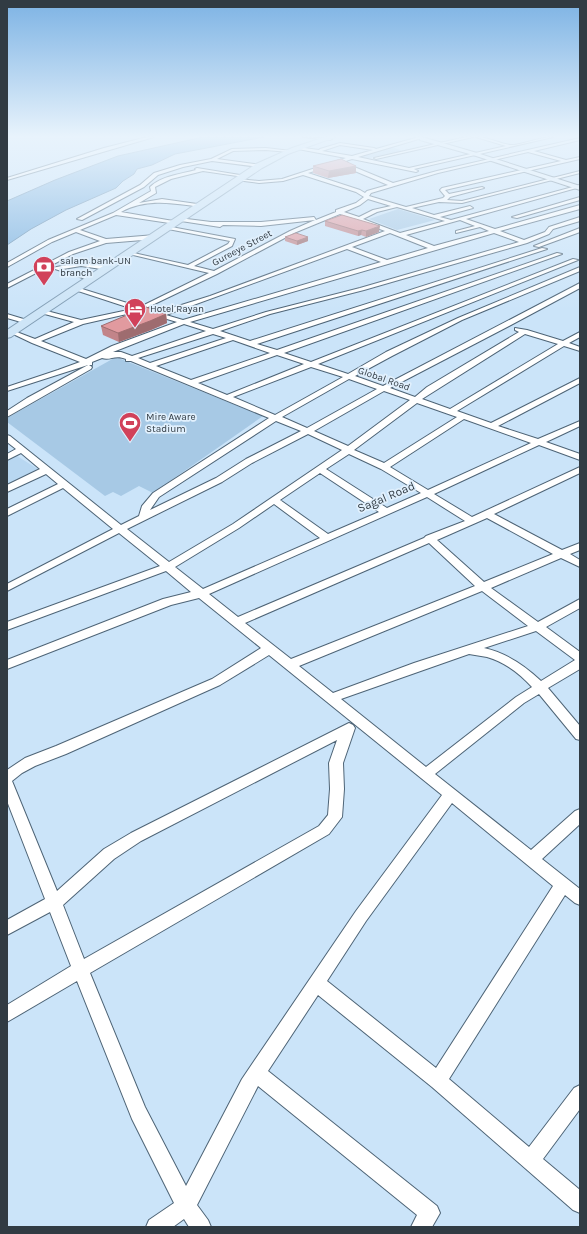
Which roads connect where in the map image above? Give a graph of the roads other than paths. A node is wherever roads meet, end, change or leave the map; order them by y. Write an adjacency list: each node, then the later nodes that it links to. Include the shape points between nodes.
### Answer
1 (125, 195): 22 (street)
2 (150, 195): 17 (street)
3 (216, 195): 15 (main road)
4 (363, 195): 11 (street)
5 (454, 195): 9 (street)
6 (490, 195): 14 (street, via 462,202)
7 (509, 195): 10 (street)
8 (550, 195): 13 (street)
9 (448, 196): 14 (street)
10 (514, 196)
11 (367, 197): 18 (street); 23 (street, Gureeye Street, via 358,204)
12 (580, 198): 16 (street)
13 (533, 199): 16 (street); 27 (street)
14 (441, 201): 21 (street)
15 (201, 205): 17 (street, via 159,200); 33 (main road)
16 (552, 205): 32 (street, via 515,216)
17 (130, 206): 24 (street)
18 (398, 206): 21 (street); 28 (street, via 375,211)
19 (475, 206): 25 (street)
20 (580, 207): 32 (street)
21 (407, 208): 25 (street)
22 (96, 210): 24 (street); 31 (street, via 80,218)
23 (338, 211): 26 (street, Gureeye Street, via 335,215); 28 (street)
24 (116, 213): 31 (street); 33 (street)
25 (436, 216): 30 (street)
26 (325, 218): 34 (street, via 261,224); 61 (street, Gureeye Street, via 292,232)
27 (459, 218): 30 (street); 35 (street)
28 (359, 219): 38 (street)
29 (580, 219): 45 (street, via 551,228 547,233)
30 (450, 221): 41 (street)
31 (96, 222): 36 (street)
32 (528, 222): 39 (street)
33 (175, 223): 34 (street); 42 (main road); 43 (street)
34 (213, 223): 43 (street, via 228,230)
35 (479, 226): 39 (street); 40 (street)
36 (75, 230): 44 (street); 55 (street)
37 (580, 230): 46 (street)
38 (391, 231): 41 (street); 47 (street)
39 (495, 231): 45 (street); 48 (street)
40 (458, 232)
41 (400, 234): 48 (street)
42 (155, 237): 44 (street); 50 (main road)
43 (233, 240): 57 (street)
44 (105, 241): 56 (street, via 71,253)
45 (524, 242): 46 (street); 66 (street)
46 (537, 246): 49 (street)
47 (347, 247): 54 (street); 70 (street)
48 (434, 248): 54 (street)
49 (544, 249): 52 (street); 67 (street)
50 (131, 253): 57 (street); 59 (main road)
51 (580, 253): 53 (street)
52 (559, 254): 53 (street); 85 (street)
53 (576, 260): 88 (street)
54 (388, 263): 74 (street)
55 (7, 265)
56 (46, 266): 58 (street); 63 (street)
57 (190, 266): 61 (street)
58 (55, 268): 59 (street, via 80,264); 62 (street)
59 (108, 268): 62 (main road)
60 (580, 270): 90 (street, via 460,319)
61 (215, 273): 68 (street, Gureeye Street)
62 (92, 279): 65 (main road)
63 (8, 284)
64 (580, 285): 75 (street)
65 (77, 289): 68 (street, Global Road); 69 (main road)
66 (362, 289): 67 (street); 77 (street, via 268,313)
67 (384, 299): 82 (street)
68 (140, 309): 70 (street, Global Road); 73 (street, Gureeye Street)
69 (43, 312): 72 (main road); 73 (street)
70 (158, 315): 74 (street, Global Road)
71 (7, 316): 72 (street)
72 (28, 322): 78 (main road)
73 (81, 322): 81 (street, Gureeye Street)
74 (181, 322): 77 (street, Global Road); 87 (street, via 115,348)
75 (507, 325): 76 (street); 93 (street)
76 (525, 331): 83 (street); 96 (street)
77 (212, 332): 80 (street, Global Road); 86 (street)
78 (9, 334): 81 (street)
79 (580, 334): 83 (street)
80 (232, 338): 82 (street, Global Road); 89 (street)
81 (34, 342): 87 (street)
82 (249, 344): 85 (street, Global Road)
83 (563, 344): 84 (street); 97 (street)
84 (580, 349)
85 (275, 353): 88 (street, Global Road); 92 (street)
86 (129, 359): 87 (street, via 121,354 114,354); 89 (street)
87 (89, 363): 94 (street); 98 (street, via 83,370)
88 (308, 364): 90 (street, Global Road); 95 (street)
89 (149, 366): 92 (street)
90 (349, 377): 93 (street, Global Road); 100 (street)
91 (580, 380): 102 (street)
92 (190, 384): 95 (street)
93 (383, 388): 96 (street, Global Road); 103 (street)
94 (7, 389)
95 (225, 398): 100 (street)
96 (416, 400): 97 (street, Global Road); 107 (street)
97 (450, 412): 99 (street, Global Road)
98 (7, 415)
99 (462, 416): 102 (street, Global Road); 110 (street)
100 (275, 418): 103 (street); 121 (street, via 156,495 147,506)
101 (580, 423): 105 (street, Sagal Road)
102 (491, 426): 105 (street, Global Road)
103 (308, 432): 107 (street); 121 (street, via 249,461 219,480)
104 (7, 438): 106 (street)
105 (538, 442): 109 (street, Global Road); 116 (street, Sagal Road)
106 (21, 450): 108 (street); 112 (street)
107 (347, 451): 110 (street); 111 (street)
108 (7, 457)
109 (580, 457)
110 (384, 467): 116 (street)
111 (320, 469): 117 (street); 119 (street)
112 (46, 470): 114 (street); 115 (street)
113 (580, 470): 120 (street)
114 (64, 484): 118 (street); 123 (street)
115 (7, 489)
116 (427, 494): 119 (street, Sagal Road); 122 (street)
117 (274, 500): 124 (street); 129 (street)
118 (7, 512)
119 (385, 512): 124 (street, Sagal Road)
120 (487, 514): 122 (street); 127 (street)
121 (144, 516): 123 (street)
122 (472, 521): 125 (street)
123 (120, 529): 129 (street); 131 (street)
124 (327, 538): 132 (street, Sagal Road)
125 (429, 538): 130 (street); 134 (street)
126 (580, 546): 127 (street)
127 (561, 554): 128 (street); 130 (street)
128 (580, 564)
129 (168, 567): 132 (street); 135 (street)
130 (484, 587): 136 (street); 142 (street)
131 (7, 588)
132 (201, 594): 134 (street); 141 (street, Sagal Road, via 167,602)
133 (580, 603): 136 (street)
134 (236, 622): 137 (street)
135 (7, 626)
136 (537, 627): 138 (street); 139 (street)
137 (269, 648): 142 (street); 149 (street, via 216,682 30,762)
138 (468, 650): 143 (street, via 492,654 514,665); 144 (street)
139 (580, 658)
140 (580, 663): 143 (street)
141 (7, 665)
142 (289, 665): 144 (street)
143 (540, 688): 147 (street); 148 (street, via 520,700)
144 (331, 698): 145 (street)
145 (360, 721): 146 (street); 148 (street)
146 (347, 730): 156 (street, via 136,837 109,854); 158 (street, via 336,763 338,789 335,817 324,830)
147 (580, 735)
148 (426, 774): 151 (street)
149 (7, 778)
150 (7, 784): 156 (street)
151 (451, 794): 153 (street); 159 (street, via 361,916)
152 (580, 815): 153 (street)
153 (532, 859): 154 (street)
154 (563, 884): 155 (street); 162 (street)
155 (579, 896)
156 (55, 902): 157 (street); 158 (street)
157 (7, 928)
158 (80, 970): 160 (street); 166 (street, via 138,1113)
159 (316, 983): 161 (street); 162 (street)
160 (7, 1014)
161 (256, 1073): 166 (street); 169 (street, via 430,1213)
162 (438, 1081): 164 (street)
163 (580, 1094): 164 (street)
164 (530, 1160): 165 (street)
165 (580, 1203)
166 (186, 1206): 167 (street); 168 (street)
167 (156, 1227)
168 (201, 1227)
169 (421, 1227)

